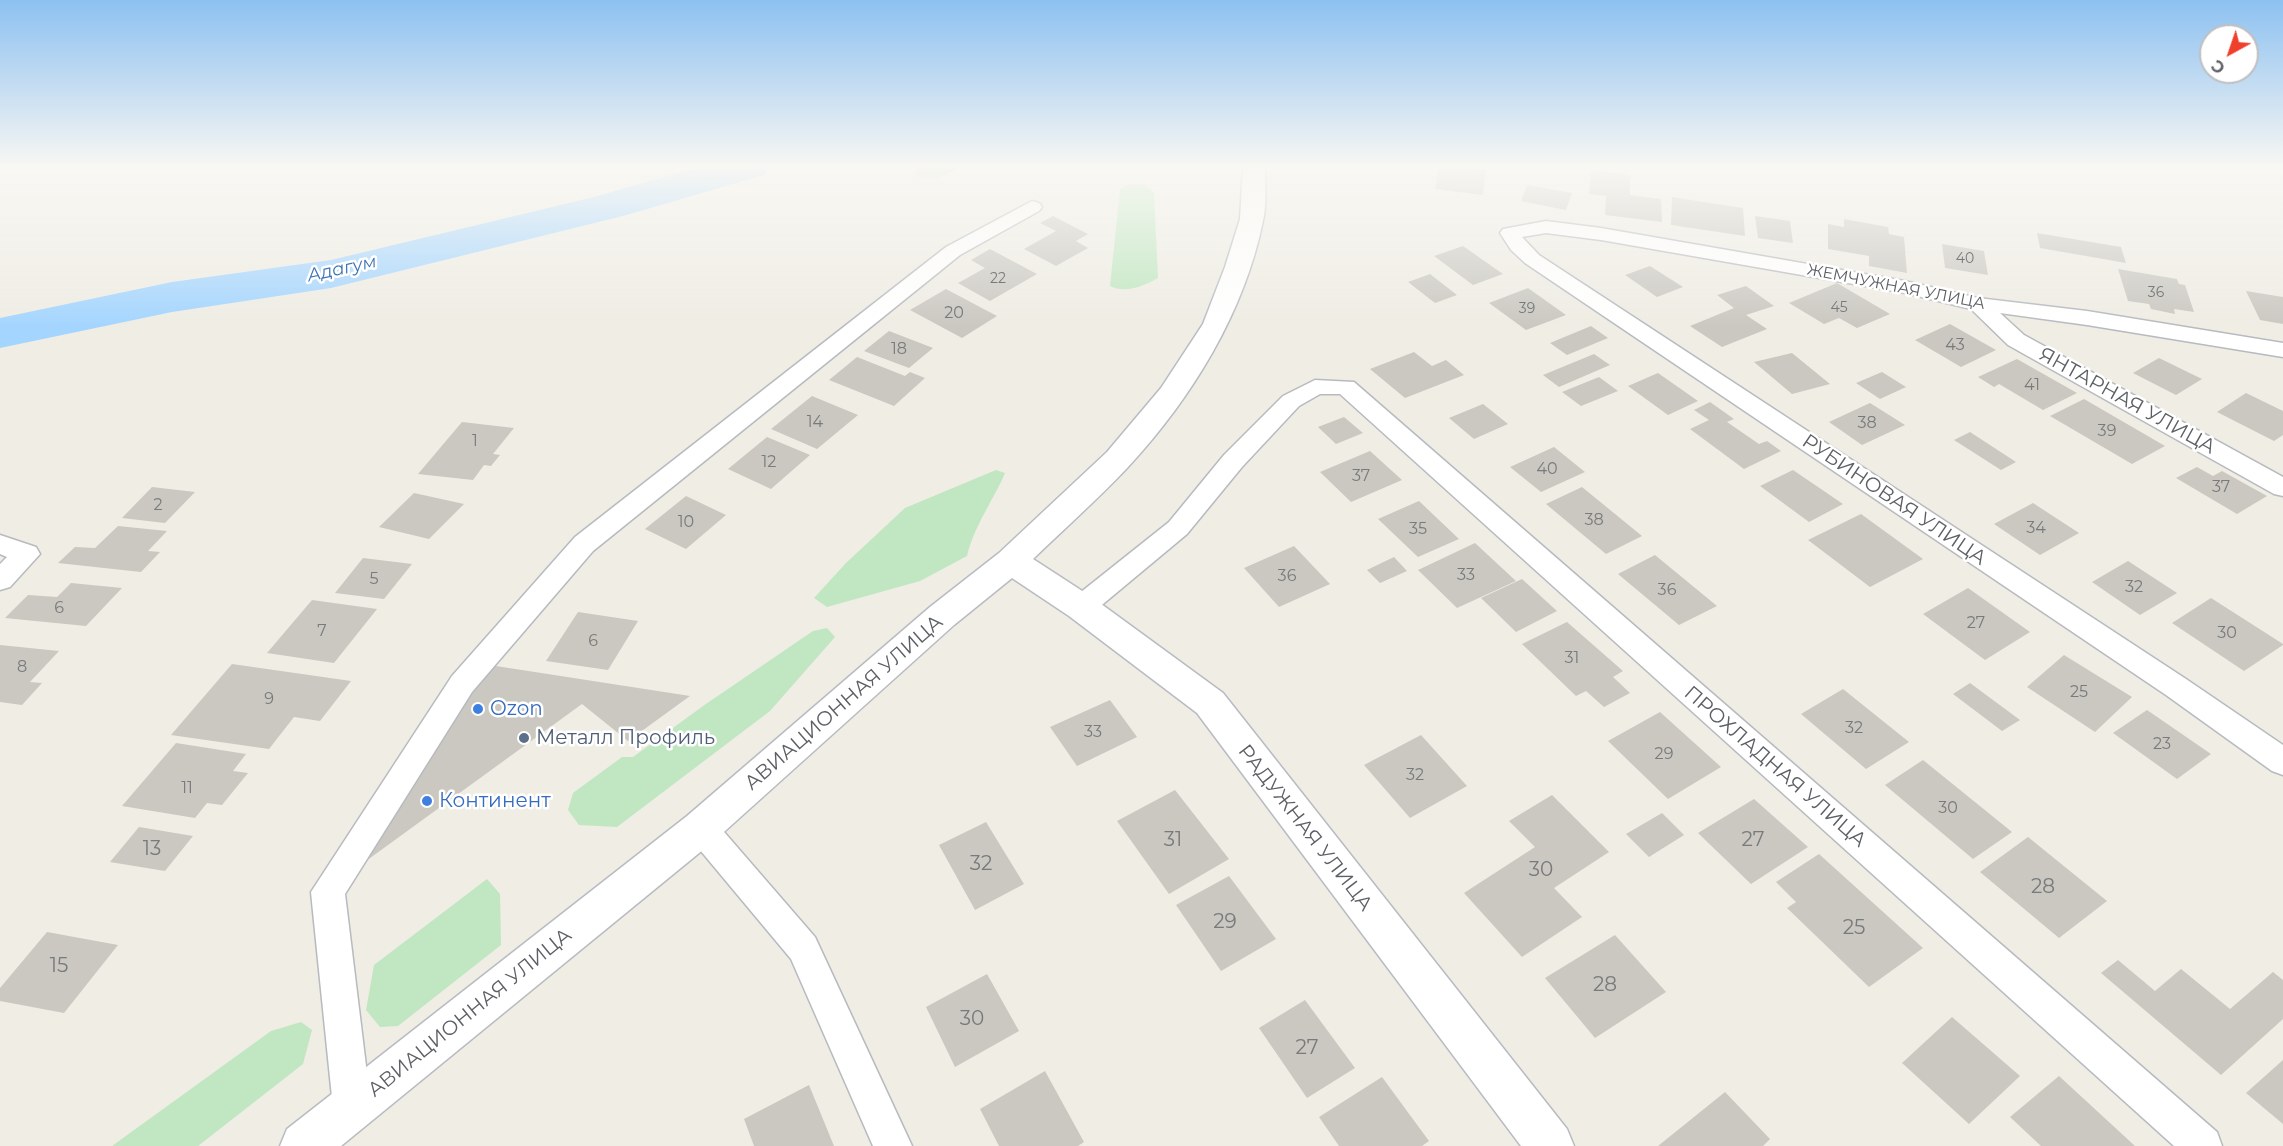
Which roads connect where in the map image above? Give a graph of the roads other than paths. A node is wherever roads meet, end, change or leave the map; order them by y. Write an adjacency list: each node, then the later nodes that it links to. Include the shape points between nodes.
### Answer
1 (1010, 219): 13 (street, via 953,252 584,544 462,684 328,892)
2 (1252, 219): 8 (main road, АВИАЦИОННАЯ УЛИЦА, via 1216,324 1172,394 1118,459)
3 (1510, 233): 4 (street, ЖЕМЧУЖНАЯ УЛИЦА, via 1545,227 1601,234 1905,287); 11 (street, РУБИНОВАЯ УЛИЦА, via 1533,259)
4 (1978, 304): 5 (street, ЖЕМЧУЖНАЯ УЛИЦА); 6 (street, ЯНТАРНАЯ УЛИЦА, via 2016,340)
5 (2283, 350)
6 (2283, 488)
7 (0, 544): 9 (street, via 27,554)
8 (1011, 561): 10 (main road, РАДУЖНАЯ УЛИЦА); 12 (main road, АВИАЦИОННАЯ УЛИЦА, via 942,616)
9 (0, 580)
10 (1081, 607): 16 (main road, РАДУЖНАЯ УЛИЦА, via 1210,703); 17 (street, ПРОХЛАДНАЯ УЛИЦА, via 1178,528 1233,461 1291,401 1315,387 1346,387)
11 (2283, 762)
12 (701, 828): 13 (main road, АВИАЦИОННАЯ УЛИЦА); 15 (street, via 803,948)
13 (352, 1107): 14 (main road, АВИАЦИОННАЯ УЛИЦА)
14 (304, 1146)
15 (893, 1146)
16 (1550, 1146)
17 (2204, 1146)

